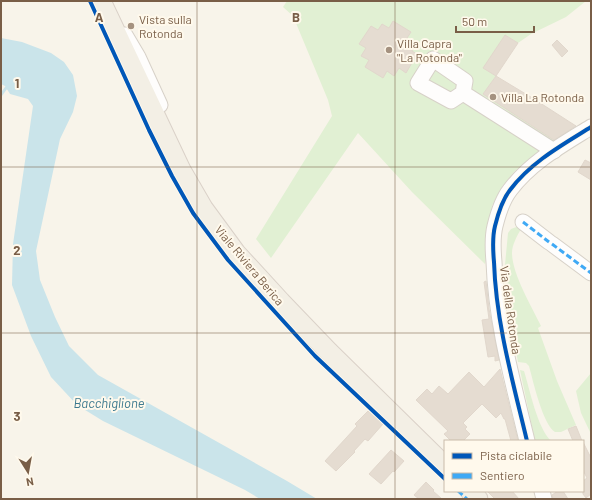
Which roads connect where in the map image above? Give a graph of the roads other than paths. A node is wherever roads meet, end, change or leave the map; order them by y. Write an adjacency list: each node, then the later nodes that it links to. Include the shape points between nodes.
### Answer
1 (101, 1): 6 (main road, Viale Riviera Berica)
2 (105, 1): 6 (street, via 138,57 176,140)
3 (463, 93): 5 (street)
4 (591, 127): 5 (street, Via della Rotonda)
5 (554, 151): 9 (street, Via della Rotonda, via 528,170 510,191 500,208 494,227 494,280 503,340)
6 (186, 179): 10 (main road, Viale Riviera Berica, via 203,208 236,253 329,352)
7 (523, 222): 8 (street)
8 (591, 273)
9 (527, 440)
10 (444, 465)

